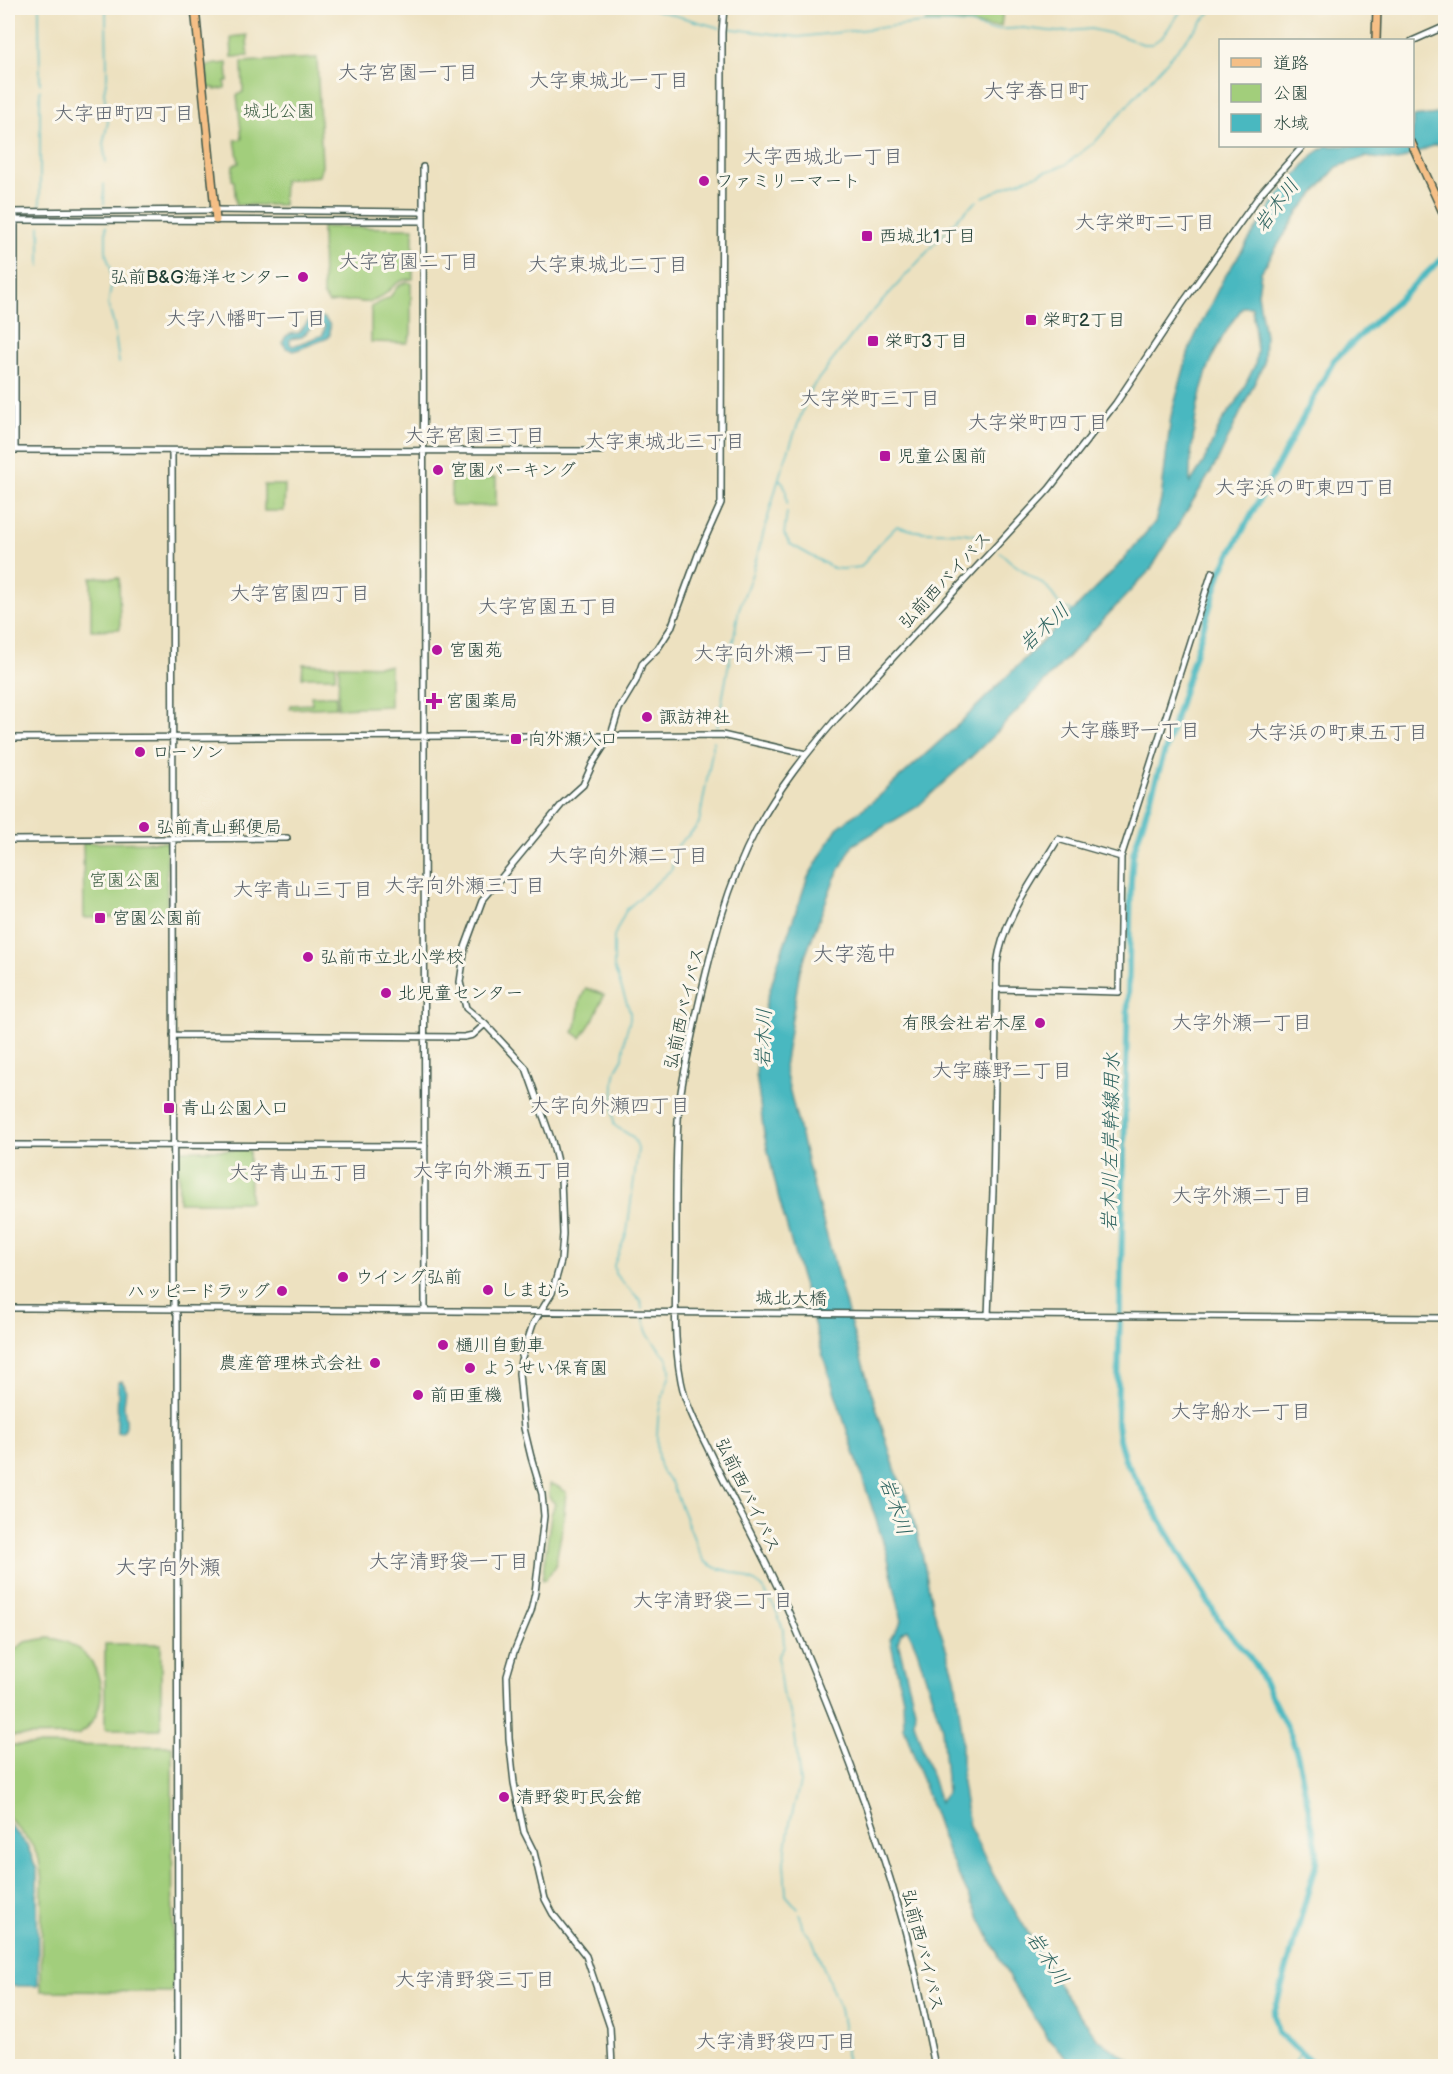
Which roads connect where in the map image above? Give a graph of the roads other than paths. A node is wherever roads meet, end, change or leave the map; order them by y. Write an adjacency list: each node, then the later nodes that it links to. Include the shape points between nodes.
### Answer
1 (195, 8): 10 (main road)
2 (724, 8): 25 (street, via 721,503 671,628 642,664 619,709)
3 (1377, 8): 5 (main road)
4 (1446, 26): 6 (street)
5 (1376, 39)
6 (1414, 41)
7 (1414, 146): 14 (main road)
8 (1302, 147): 29 (street, 弘前西バイパス, via 1262,192 1116,403 1049,489)
9 (423, 167): 13 (street)
10 (215, 210): 12 (street); 13 (street); 15 (main road)
11 (8, 212): 12 (street)
12 (15, 212): 17 (street)
13 (423, 212): 18 (street)
14 (1444, 216)
15 (216, 219): 17 (street); 18 (street)
16 (8, 220): 17 (street)
17 (15, 220): 20 (street)
18 (423, 220): 22 (street)
19 (8, 450): 20 (street)
20 (15, 450): 21 (street)
21 (172, 451): 22 (street); 26 (street)
22 (424, 451): 23 (street); 27 (street)
23 (601, 451)
24 (1212, 572): 33 (street)
25 (611, 735): 27 (street); 29 (street, via 722,735); 35 (street, via 583,785 563,803 482,901 465,947 460,982 466,1008)
26 (173, 737): 27 (street); 28 (street); 30 (street)
27 (425, 737): 37 (street)
28 (8, 738)
29 (806, 754): 45 (street, 弘前西バイパス, via 770,806 742,859 707,968 680,1102)
30 (173, 838): 31 (street); 32 (street); 36 (street)
31 (287, 838)
32 (8, 840)
33 (1121, 857): 34 (street, via 1058,839 1006,928 997,964); 34 (street, via 1119,992)
34 (997, 989): 46 (street)
35 (485, 1024): 37 (street, via 473,1035 464,1037); 44 (street, via 526,1068 561,1178 561,1261 552,1293)
36 (173, 1035): 37 (street); 39 (street)
37 (424, 1036): 40 (street)
38 (8, 1145): 39 (street)
39 (172, 1145): 40 (street); 42 (street)
40 (425, 1146): 43 (street)
41 (8, 1308): 42 (street, 城北大橋)
42 (174, 1308): 43 (street, 城北大橋); 48 (street)
43 (425, 1309): 44 (street, 城北大橋)
44 (542, 1310): 45 (street, 城北大橋); 49 (street, via 533,1324 519,1373 525,1428 544,1516 531,1611 507,1676 510,1748 518,1807 545,1899 586,1956 610,2027)
45 (676, 1311): 46 (street, 城北大橋); 50 (street, 弘前西バイパス, via 681,1377 688,1405 785,1603 847,1756 901,1915)
46 (988, 1316): 47 (street, 城北大橋)
47 (1446, 1318)
48 (178, 2067)
49 (612, 2067)
50 (935, 2067)

